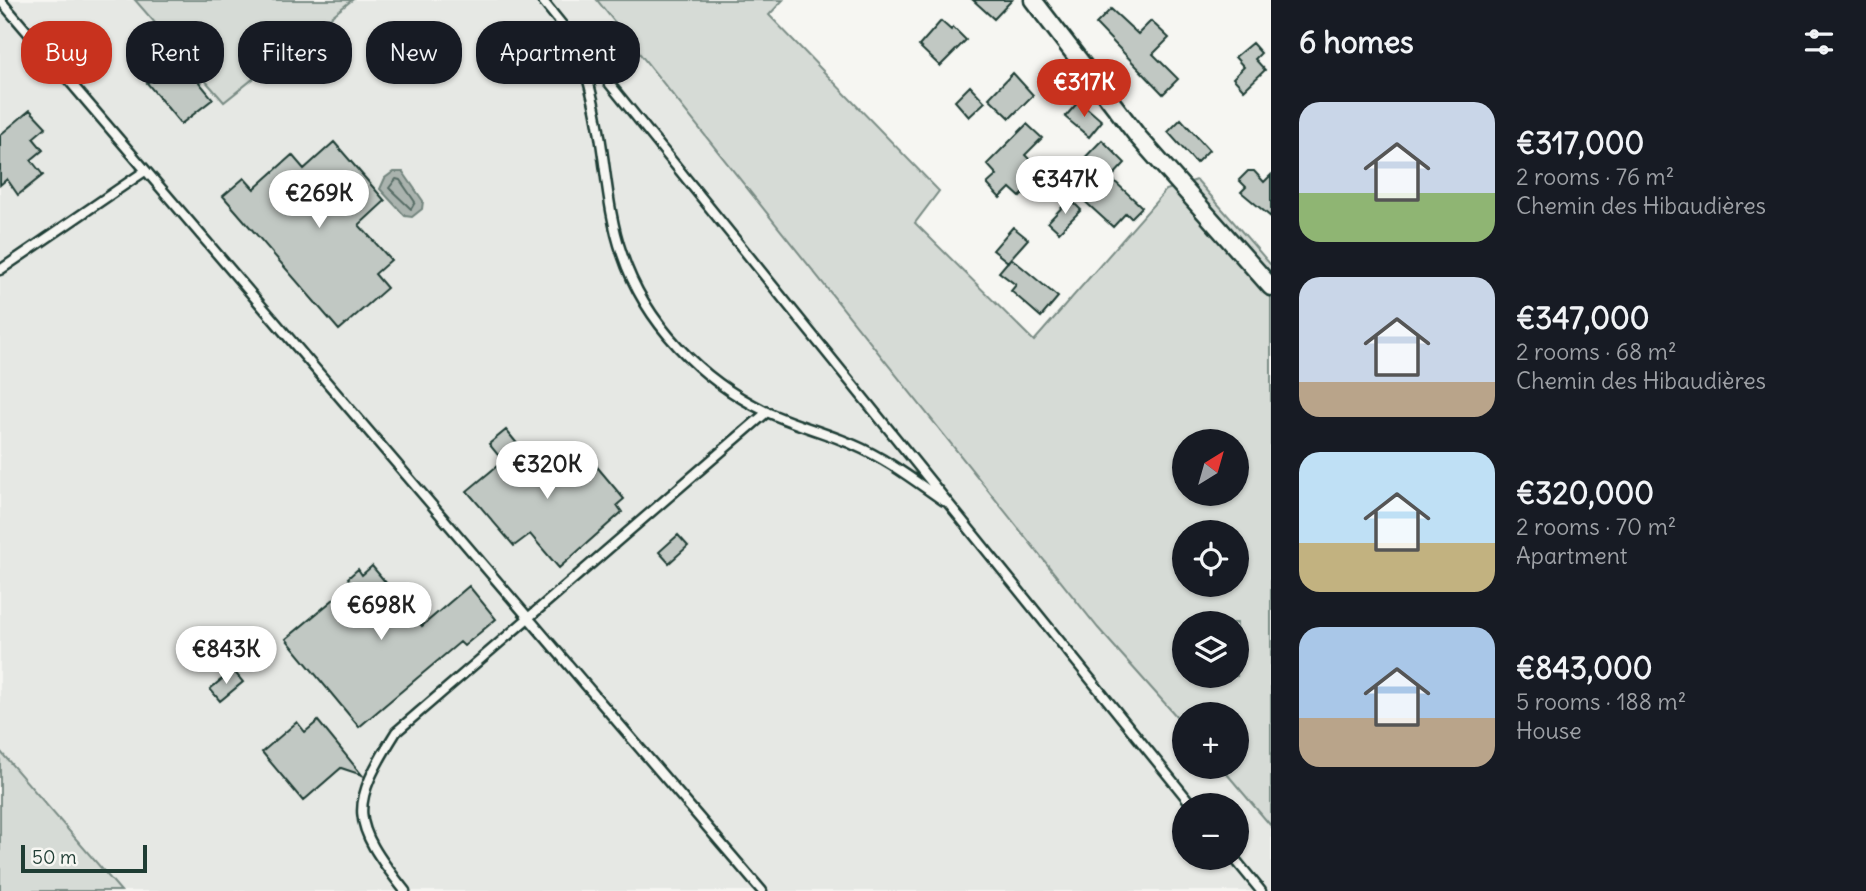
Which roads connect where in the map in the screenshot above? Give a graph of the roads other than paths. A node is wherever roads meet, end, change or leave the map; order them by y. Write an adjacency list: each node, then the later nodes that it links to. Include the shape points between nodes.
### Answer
1 (0, 0): 7 (lane)
2 (542, 0): 4 (lane)
3 (1033, 0): 9 (street, via 1139,138)
4 (559, 21)
5 (588, 84): 10 (lane, via 612,218 622,256 640,293 683,352 711,377)
6 (610, 84): 11 (lane)
7 (145, 171): 8 (lane); 12 (lane)
8 (0, 270)
9 (1271, 287)
10 (767, 412): 11 (lane, via 857,446); 12 (lane)
11 (953, 507): 13 (lane)
12 (528, 615): 15 (lane, via 396,732 373,769 360,810 365,833); 16 (lane)
13 (1182, 793)
14 (1244, 870): 17 (lane)
15 (405, 891)
16 (762, 891)
17 (1261, 891)

